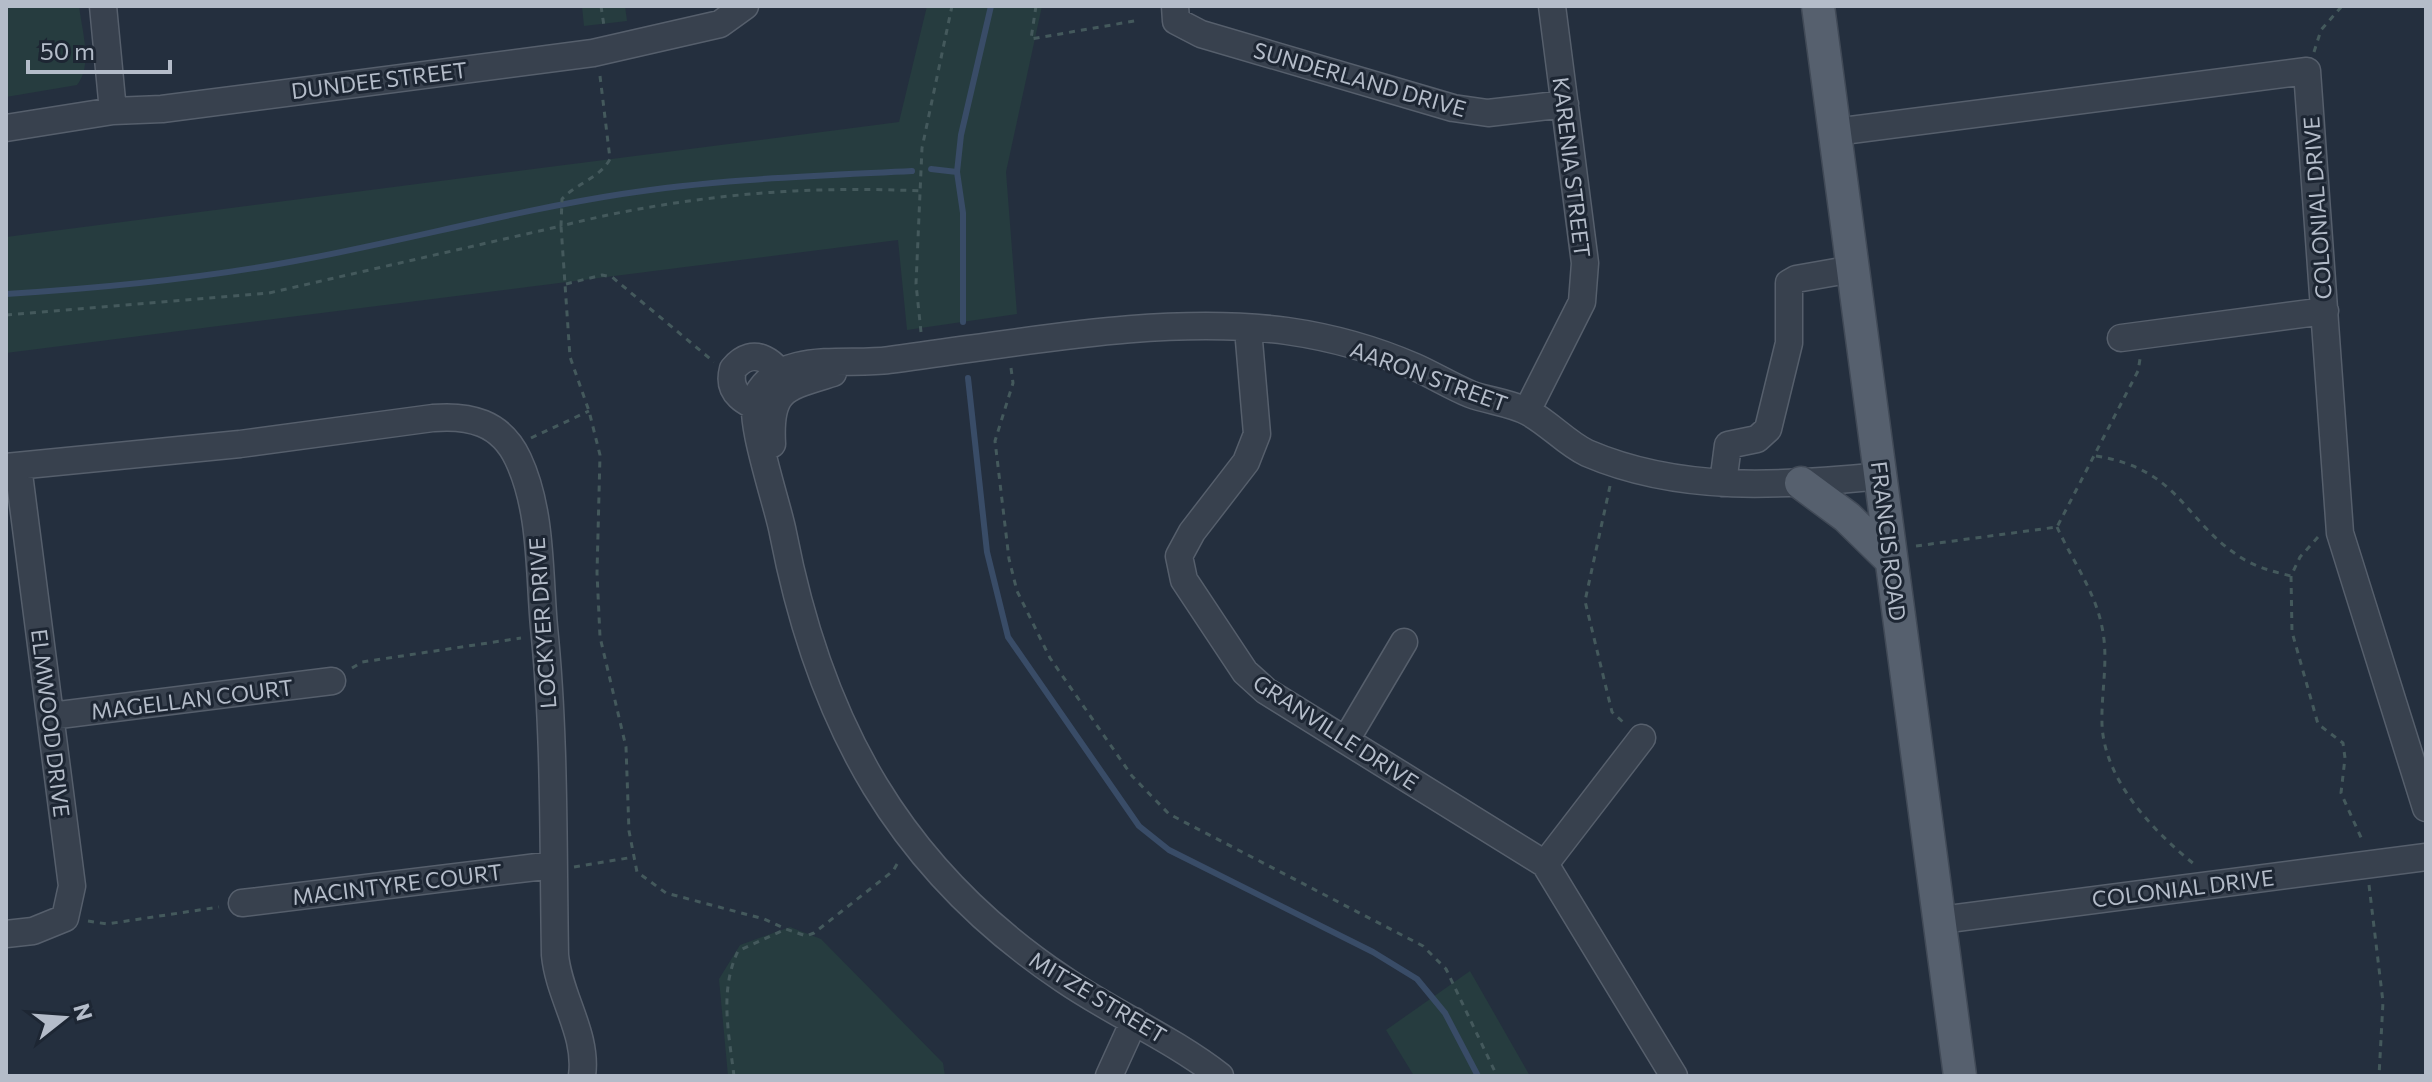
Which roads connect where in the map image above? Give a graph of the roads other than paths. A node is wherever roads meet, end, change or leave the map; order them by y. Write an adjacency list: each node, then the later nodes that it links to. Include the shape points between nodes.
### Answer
1 (103, 6): 7 (street)
2 (745, 6): 7 (street, DUNDEE STREET, via 720,24 593,53)
3 (1175, 6): 6 (street, SUNDERLAND DRIVE, via 1176,21 1201,34 1453,108 1488,113)
4 (1552, 6): 6 (street, KARENIA STREET)
5 (1818, 6): 9 (main road, FRANCIS ROAD)
6 (1565, 104): 15 (street, KARENIA STREET, via 1585,263 1582,302)
7 (113, 111): 8 (street, DUNDEE STREET)
8 (6, 128)
9 (1835, 132): 10 (main road, FRANCIS ROAD); 11 (street, COLONIAL DRIVE, via 2307,71)
10 (1853, 269): 17 (main road, FRANCIS ROAD); 18 (street, via 1796,279 1787,286 1789,343 1768,429 1757,439 1728,445)
11 (2325, 311): 13 (street); 26 (street, COLONIAL DRIVE, via 2340,533)
12 (1248, 329): 14 (street, AARON STREET, via 1189,325 1129,330 868,363); 15 (street, AARON STREET, via 1288,331 1352,346 1412,365 1472,395); 25 (street, GRANVILLE DRIVE, via 1257,434 1246,462 1179,556 1184,580 1245,672 1266,691)
13 (2129, 337)
14 (773, 393): 14 (street, via 735,392 733,369 743,360 770,360); 33 (street, MITZE STREET, via 754,423 775,492 796,602 822,681 861,766 906,833 968,903 1016,947)
15 (1527, 411): 18 (street, AARON STREET, via 1584,451 1660,474)
16 (12, 466): 23 (street, ELMWOOD DRIVE); 29 (street, LOCKYER DRIVE, via 465,416 494,429 518,458 541,567)
17 (1880, 476): 19 (street, AARON STREET); 20 (main road, FRANCIS ROAD)
18 (1723, 483): 19 (street, AARON STREET)
19 (1801, 483): 20 (main road)
20 (1904, 553): 31 (main road, FRANCIS ROAD)
21 (1404, 642): 25 (street)
22 (332, 681): 23 (street, MAGELLAN COURT)
23 (51, 716): 32 (street, ELMWOOD DRIVE, via 72,886 65,918 33,931)
24 (1642, 738): 28 (street)
25 (1346, 740): 28 (street, GRANVILLE DRIVE)
26 (2426, 808)
27 (2426, 857): 31 (street, COLONIAL DRIVE)
28 (1545, 864): 37 (street, GRANVILLE DRIVE)
29 (553, 865): 30 (street, MACINTYRE COURT); 34 (street, LOCKYER DRIVE, via 558,982 580,1036)
30 (242, 903)
31 (1941, 920): 38 (main road, FRANCIS ROAD)
32 (6, 934)
33 (1134, 1021): 35 (street); 36 (street, MITZE STREET)
34 (582, 1076)
35 (1109, 1076)
36 (1220, 1076)
37 (1674, 1076)
38 (1960, 1076)

